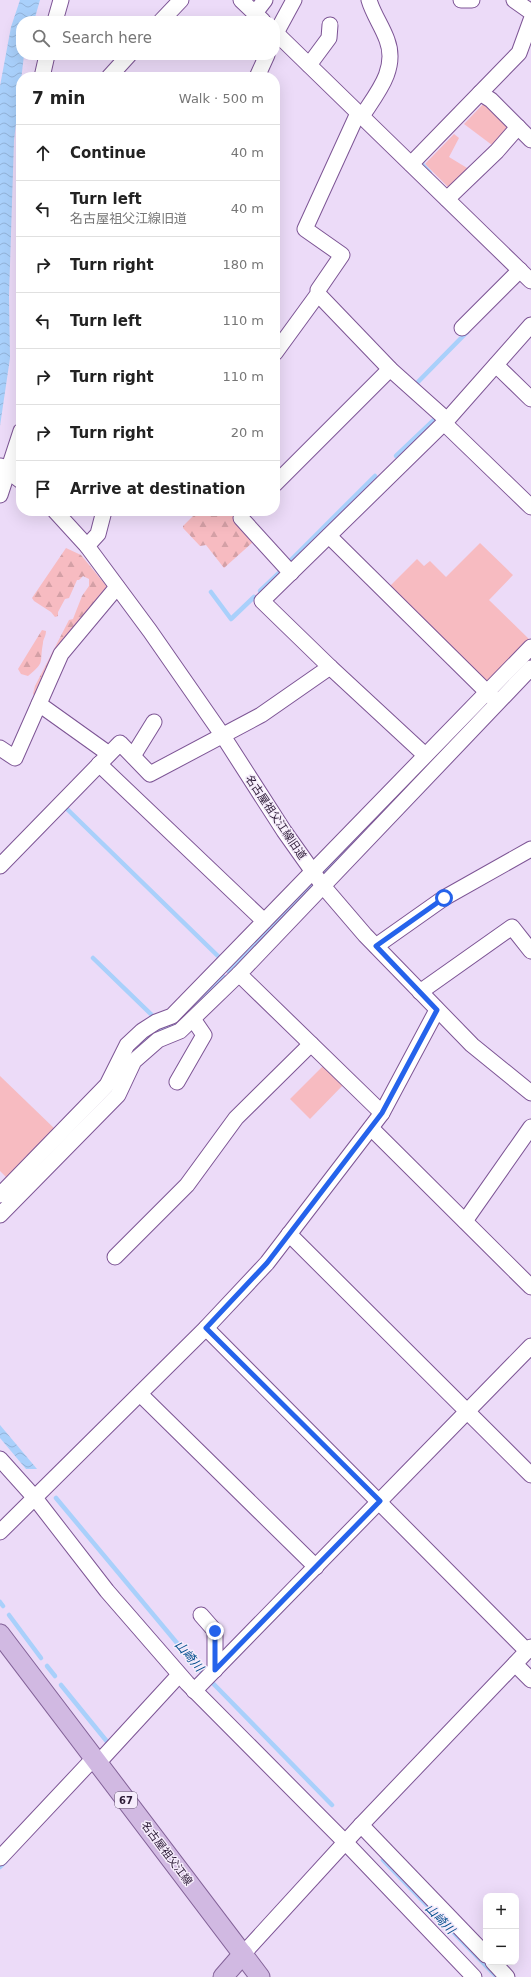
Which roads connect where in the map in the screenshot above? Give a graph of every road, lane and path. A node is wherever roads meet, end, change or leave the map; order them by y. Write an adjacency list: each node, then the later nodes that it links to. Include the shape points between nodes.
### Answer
1 (61, 0): 11 (street)
2 (181, 0): 12 (street)
3 (241, 0): 13 (street)
4 (265, 0): 14 (street)
5 (294, 0): 16 (street)
6 (369, 0): 27 (street, via 387,39 390,65 388,75)
7 (461, 0): 8 (street)
8 (472, 0)
9 (514, 0): 10 (street)
10 (531, 12)
11 (56, 16)
12 (166, 16)
13 (258, 16)
14 (259, 16)
15 (531, 20): 26 (street, via 519,53)
16 (280, 24)
17 (330, 25): 22 (street, via 329,38)
18 (280, 38): 22 (street)
19 (45, 60): 23 (street)
20 (124, 60): 24 (street)
21 (265, 60): 25 (street)
22 (309, 65): 27 (street)
23 (43, 72)
24 (114, 72)
25 (259, 72)
26 (480, 93): 28 (street, via 491,100); 30 (street)
27 (360, 114): 30 (street); 34 (street, via 305,229 342,255 318,290)
28 (518, 127): 29 (street); 31 (street)
29 (531, 140)
30 (411, 164): 31 (street)
31 (447, 199): 32 (street)
32 (520, 270): 33 (street); 36 (street)
33 (531, 281)
34 (318, 294): 37 (street); 39 (street)
35 (531, 325): 38 (street)
36 (462, 328)
37 (280, 346)
38 (496, 365): 40 (street); 41 (street)
39 (390, 369): 41 (street); 44 (street)
40 (531, 399)
41 (446, 422): 47 (street); 51 (street)
42 (16, 441): 43 (street)
43 (3, 468): 45 (street); 46 (street)
44 (280, 476)
45 (16, 477)
46 (0, 494)
47 (531, 507)
48 (60, 516): 52 (street, 名古屋祖父江線旧道)
49 (103, 516): 52 (street, via 98,534)
50 (244, 516): 53 (street)
51 (329, 536): 53 (street); 58 (street)
52 (87, 546): 54 (street, 名古屋祖父江線旧道)
53 (291, 573): 56 (street, via 262,601)
54 (117, 586): 59 (street, via 61,654); 61 (street, 名古屋祖父江線旧道)
55 (531, 647): 58 (street)
56 (330, 667): 61 (street, via 261,715); 63 (street)
57 (531, 668): 58 (street)
58 (492, 698): 63 (street); 69 (street)
59 (39, 704): 62 (street, via 15,758); 65 (street)
60 (154, 722): 64 (street)
61 (223, 736): 64 (street, via 150,774); 68 (street, 名古屋祖父江線旧道)
62 (0, 748)
63 (425, 755): 68 (street)
64 (133, 756): 65 (street, via 120,743)
65 (104, 759): 67 (street); 70 (street)
66 (531, 849): 71 (street, via 444,898)
67 (0, 866)
68 (312, 871): 69 (street, 名古屋祖父江線旧道); 70 (street)
69 (323, 886): 71 (street, 名古屋祖父江線旧道); 73 (street)
70 (264, 921): 83 (street, via 172,1016 142,1031 127,1045 107,1085)
71 (376, 946): 74 (street, 名古屋祖父江線旧道)
72 (531, 951): 74 (street, via 512,927)
73 (238, 974): 76 (street); 77 (street)
74 (420, 992): 75 (street, 名古屋祖父江線旧道)
75 (437, 1010): 79 (street, 名古屋祖父江線旧道, via 472,1045); 80 (street)
76 (193, 1019): 78 (street, via 204,1035); 84 (street, via 180,1031 158,1040 134,1061 118,1096)
77 (311, 1044): 80 (street); 87 (street, via 236,1118 187,1185)
78 (177, 1082)
79 (531, 1093)
80 (382, 1113): 82 (street)
81 (531, 1127): 85 (street)
82 (371, 1128): 85 (street); 86 (street)
83 (0, 1195)
84 (0, 1215)
85 (464, 1221): 88 (street)
86 (289, 1234): 89 (street, via 267,1263); 92 (street)
87 (115, 1257)
88 (531, 1287)
89 (206, 1328): 91 (street); 96 (street)
90 (531, 1346): 92 (street)
91 (140, 1394): 95 (street); 98 (street)
92 (467, 1412): 94 (street); 96 (street)
93 (0, 1459): 95 (street)
94 (531, 1475)
95 (35, 1498): 97 (street); 103 (street, via 107,1591)
96 (380, 1501): 98 (street); 101 (street)
97 (0, 1532)
98 (316, 1567): 104 (street)
99 (201, 1614): 104 (street, via 215,1631)
100 (3, 1643): 106 (main road, 名古屋祖父江線 / 67)
101 (529, 1649): 102 (street)
102 (515, 1664): 105 (street); 107 (street)
103 (179, 1675): 104 (street); 106 (street)
104 (205, 1680): 108 (street)
105 (531, 1680)
106 (96, 1761): 109 (street); 111 (main road, 名古屋祖父江線 / 67)
107 (362, 1825): 108 (street); 110 (street)
108 (346, 1843): 111 (street); 115 (street)
109 (0, 1858)
110 (483, 1952)
111 (243, 1954): 113 (main road); 114 (main road, 名古屋祖父江線 / 67)
112 (496, 1965): 116 (street)
113 (222, 1977)
114 (260, 1977)
115 (474, 1977)
116 (507, 1977)

